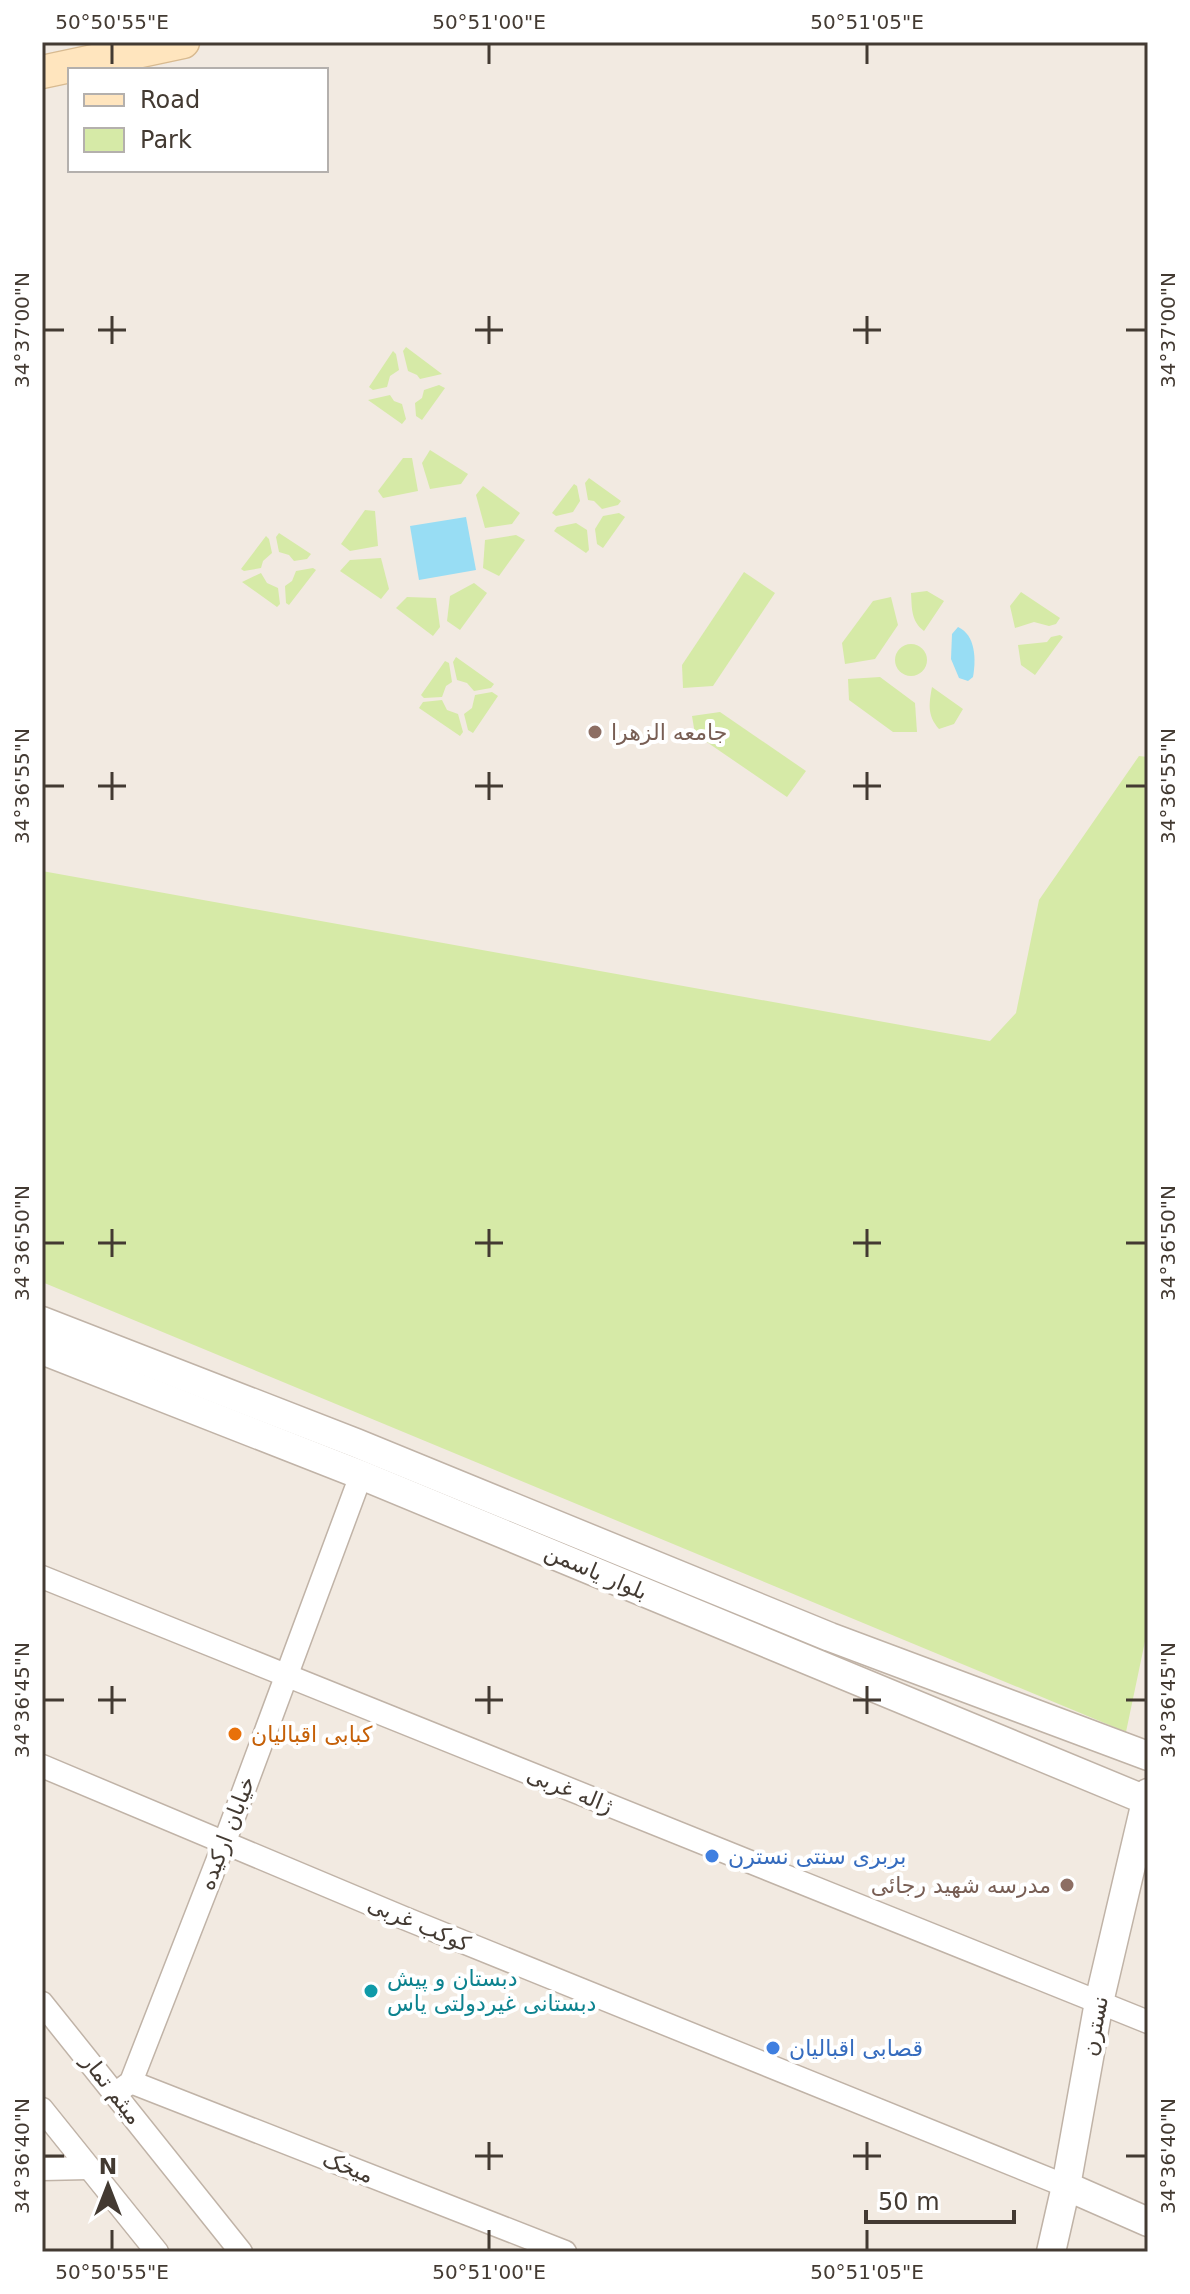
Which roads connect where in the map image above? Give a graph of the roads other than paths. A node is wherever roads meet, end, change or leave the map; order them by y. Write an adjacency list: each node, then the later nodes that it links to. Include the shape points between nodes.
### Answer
1 (183, 42): 2 (main road)
2 (42, 72)
3 (42, 1321): 8 (street, بلوار یاسمن, via 830,1637)
4 (44, 1355): 5 (street, بلوار یاسمن)
5 (361, 1475): 7 (street, خیابان ارکیده); 10 (street, بلوار یاسمن)
6 (42, 1577): 7 (street, ژاله غربی)
7 (286, 1675): 11 (street, خیابان ارکیده); 12 (street, ژاله غربی)
8 (1148, 1756)
9 (42, 1766): 11 (street, کوکب غربی)
10 (1148, 1798): 12 (street, نسترن)
11 (225, 1841): 15 (street, خیابان ارکیده); 19 (street, کوکب غربی)
12 (1099, 2002): 14 (street, ژاله غربی); 19 (street, نسترن)
13 (42, 2003): 15 (street, میثم تمار)
14 (1148, 2022)
15 (123, 2088): 22 (street, میثم تمار); 23 (street, میخک)
16 (42, 2109): 17 (street)
17 (88, 2168): 18 (street); 21 (street)
18 (42, 2169)
19 (1066, 2186): 20 (street); 24 (street, نسترن)
20 (1148, 2222)
21 (157, 2252)
22 (241, 2252)
23 (565, 2252)
24 (1051, 2252)

